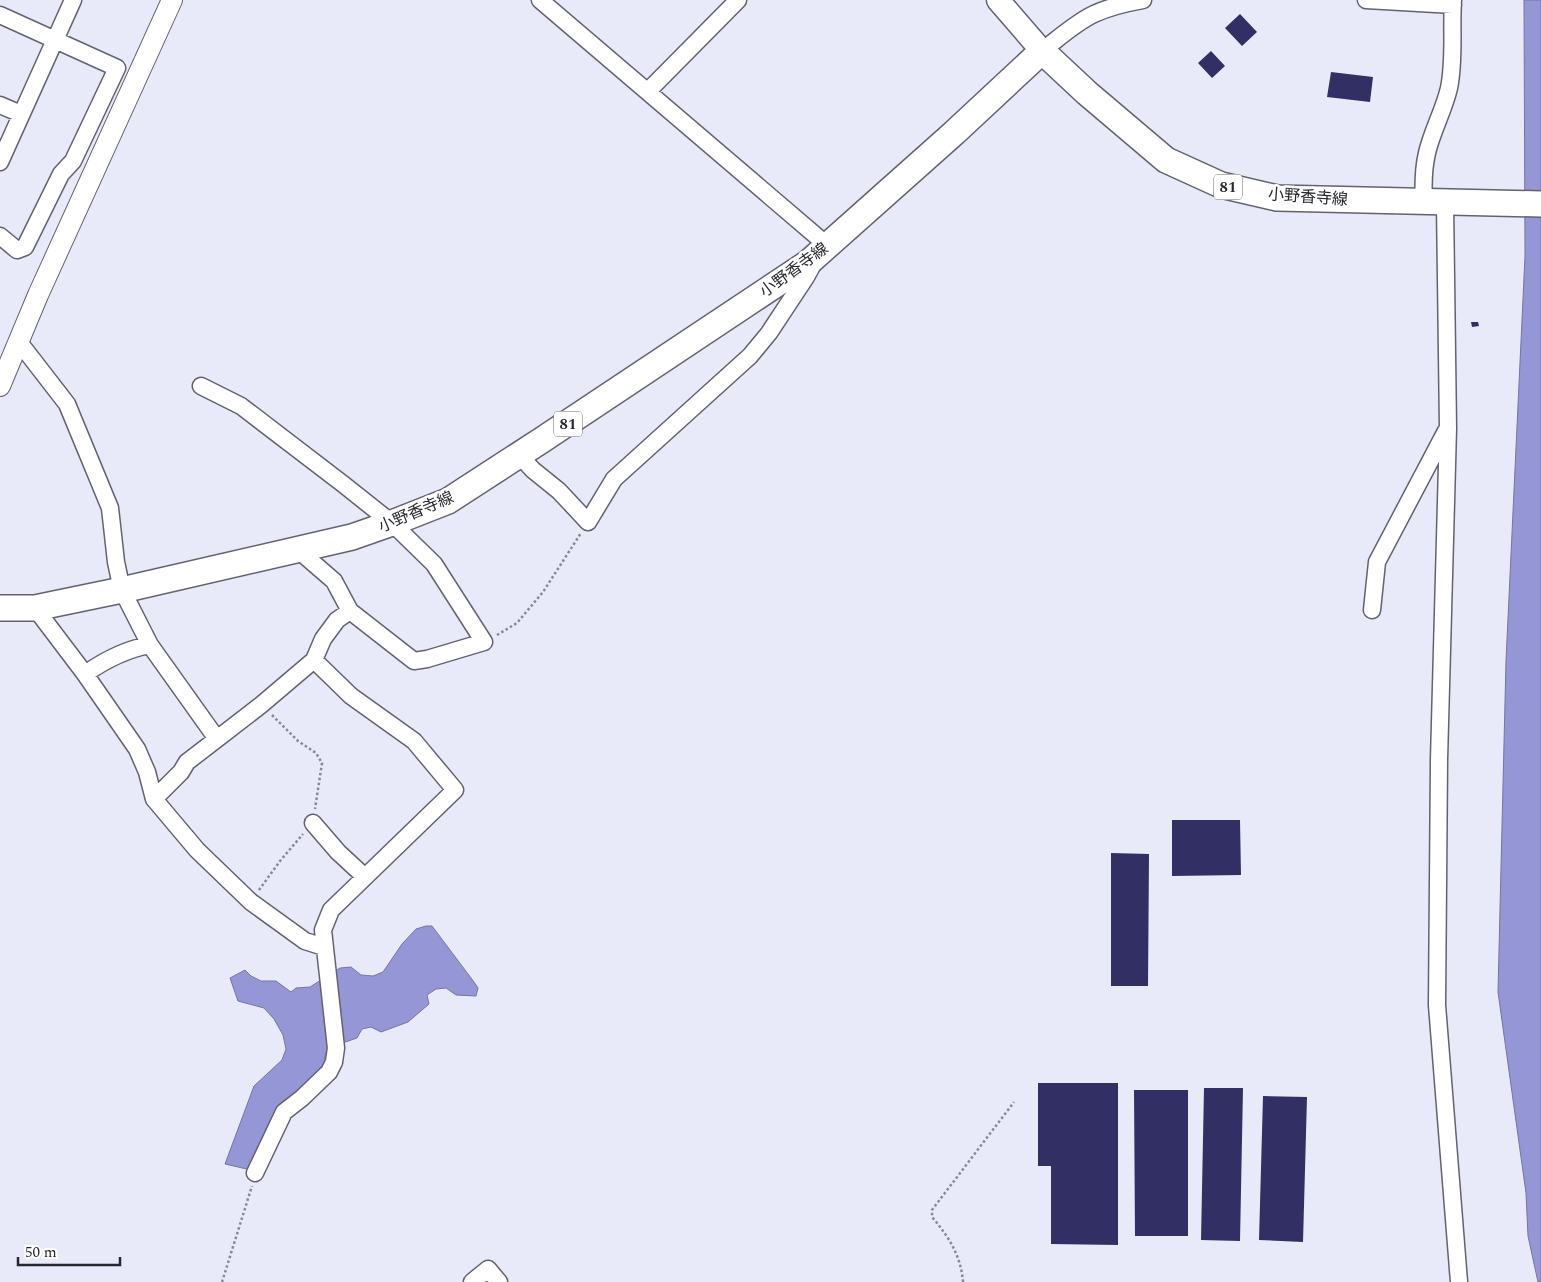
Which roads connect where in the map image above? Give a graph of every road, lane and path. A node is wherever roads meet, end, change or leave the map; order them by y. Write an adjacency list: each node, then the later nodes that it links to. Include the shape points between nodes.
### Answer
1 (73, 0): 11 (street)
2 (172, 0): 22 (street, via 38,295)
3 (540, 0): 13 (street)
4 (738, 0): 13 (street)
5 (998, 0): 12 (main road)
6 (1143, 0): 8 (street)
7 (1366, 0): 9 (street)
8 (1117, 3): 12 (street, via 1069,29)
9 (1453, 3): 17 (street, via 1449,86 1427,152 1422,180)
10 (0, 15): 11 (street)
11 (55, 40): 15 (street); 19 (street, via 117,68 73,161 61,174 25,248 17,250)
12 (1042, 51): 17 (main road, 小野香寺線 / 81, via 1166,160 1221,186 1277,198); 20 (main road, 小野香寺線 / 81)
13 (648, 91): 20 (street)
14 (0, 105): 15 (street)
15 (22, 114): 16 (street)
16 (0, 162)
17 (1443, 203): 18 (main road, 小野香寺線 / 81); 25 (street)
18 (1541, 204)
19 (0, 236)
20 (828, 246): 21 (main road, 小野香寺線 / 81)
21 (808, 263): 26 (main road, 小野香寺線 / 81); 27 (street, via 811,268 806,277 750,356 614,479)
22 (20, 342): 23 (street); 30 (street, via 67,404 110,508)
23 (0, 386)
24 (201, 386): 28 (street, via 241,406)
25 (1448, 428): 33 (street, via 1378,562); 52 (street, via 1439,760 1437,1005)
26 (519, 455): 27 (street); 28 (main road, 小野香寺線 / 81, via 448,501)
27 (588, 522): 35 (path, via 543,592 517,623)
28 (392, 523): 29 (main road, 小野香寺線 / 81, via 352,537); 35 (street, via 434,564)
29 (297, 549): 30 (main road, 小野香寺線 / 81); 34 (street, via 334,581)
30 (122, 590): 32 (main road, 小野香寺線 / 81); 36 (street)
31 (0, 608): 32 (main road, 小野香寺線 / 81)
32 (35, 608): 38 (street)
33 (1372, 610)
34 (350, 611): 35 (street, via 414,661); 37 (street, via 336,620)
35 (484, 642)
36 (150, 645): 38 (street, via 101,663); 40 (street)
37 (314, 660): 39 (street); 43 (street, via 351,696 414,741 455,790)
38 (85, 674): 41 (street, via 137,749)
39 (261, 705): 40 (street); 42 (path, via 298,741 316,753 322,764)
40 (217, 739): 41 (street, via 187,762)
41 (154, 799): 44 (street, via 197,850)
42 (313, 822): 43 (street); 44 (path)
43 (365, 877): 45 (street, via 331,910 323,930)
44 (250, 902): 45 (street)
45 (326, 955): 47 (street, via 336,1048 334,1062 329,1072 284,1112)
46 (1014, 1102): 51 (path, via 932,1210 932,1217 943,1229 959,1258)
47 (255, 1173): 48 (path)
48 (222, 1282)
49 (472, 1282): 50 (street, via 488,1269)
50 (499, 1282)
51 (963, 1282)
52 (1459, 1282)

